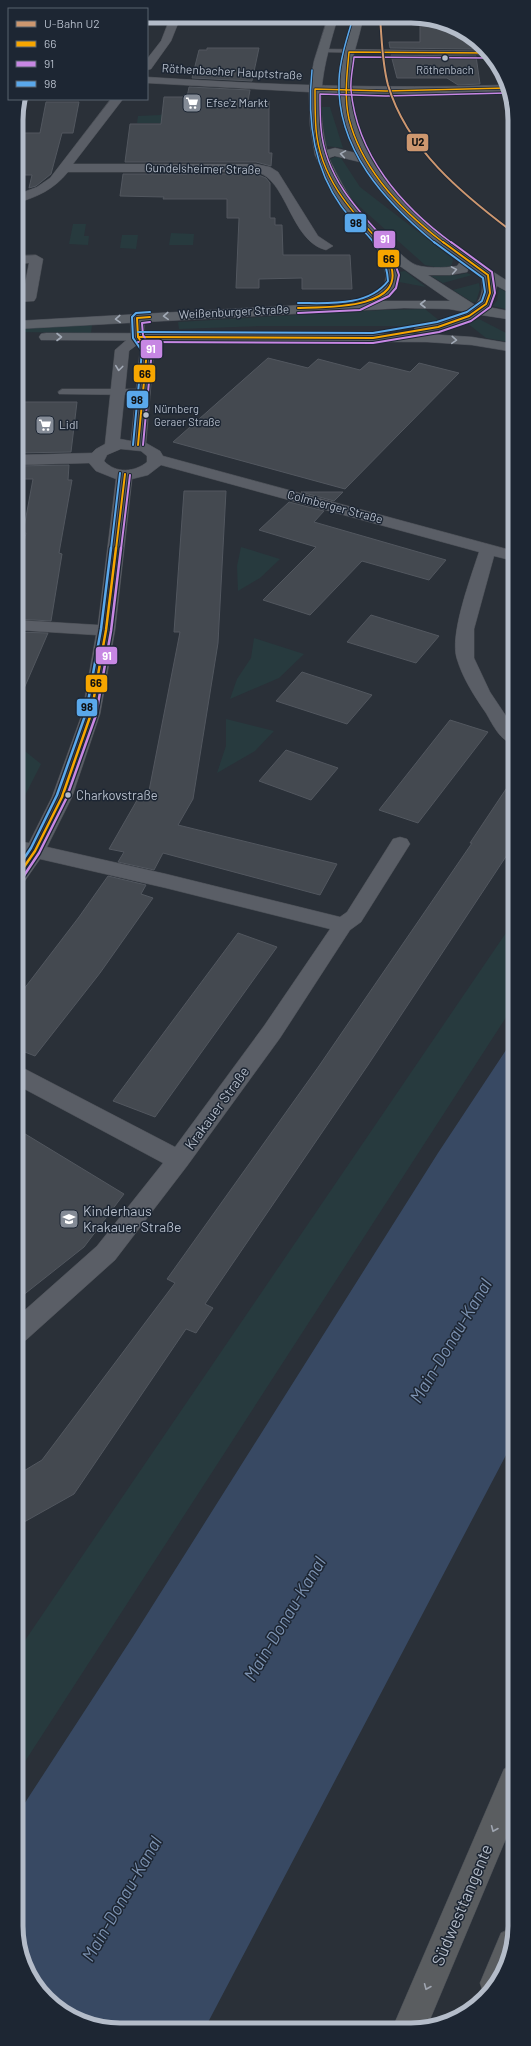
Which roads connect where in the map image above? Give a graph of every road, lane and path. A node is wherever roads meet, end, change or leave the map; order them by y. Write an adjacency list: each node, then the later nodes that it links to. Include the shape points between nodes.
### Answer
1 (173, 23): 5 (street)
2 (331, 23): 6 (main road)
3 (357, 23): 7 (main road)
4 (153, 40): 5 (street)
5 (166, 41): 9 (street)
6 (323, 51): 7 (lane); 12 (main road)
7 (349, 52): 8 (lane); 13 (main road)
8 (481, 53)
9 (148, 66)
10 (148, 80): 12 (street, Röthenbacher Hauptstraße)
11 (503, 88): 13 (street, Röthenbacher Hauptstraße)
12 (315, 89): 13 (street, Röthenbacher Hauptstraße); 15 (main road, via 316,130)
13 (344, 90): 16 (main road, via 351,128)
14 (116, 100): 17 (street)
15 (321, 155): 16 (main road, one-way to 15, via 335,152); 20 (main road, via 338,193 351,211)
16 (365, 159): 22 (main road, via 398,204)
17 (64, 168): 18 (street, via 48,186); 19 (street, Gundelsheimer Straße, via 266,170 274,175 313,239)
18 (23, 196)
19 (326, 246)
20 (385, 247): 23 (main road); 27 (main road, via 394,275 392,286 379,296)
21 (23, 260): 26 (street, via 36,260 30,298)
22 (467, 261): 23 (main road, one-way to 22, via 430,271 453,271 462,269); 24 (main road)
23 (410, 267): 28 (main road, via 453,298)
24 (488, 275): 25 (main road); 28 (main road, via 489,298 486,304)
25 (508, 287)
26 (23, 298)
27 (358, 305): 28 (main road, Weißenburger Straße, one-way to 27, via 439,304); 29 (main road, Weißenburger Straße, one-way to 29)
28 (475, 310): 30 (main road); 34 (main road, via 469,316 452,324)
29 (137, 318): 31 (main road, Weißenburger Straße, one-way to 31); 33 (street)
30 (508, 321)
31 (23, 325)
32 (23, 337): 33 (main road, Weißenburger Straße, one-way to 33)
33 (138, 337): 34 (main road, Weißenburger Straße); 37 (street, one-way to 37, via 122,350); 38 (street, via 147,350)
34 (373, 338): 35 (main road, Weißenburger Straße, one-way to 35, via 452,340)
35 (508, 347)
36 (62, 392): 37 (lane)
37 (116, 392): 38 (lane); 40 (street)
38 (142, 392): 39 (street)
39 (138, 445): 40 (street); 42 (street, via 151,450)
40 (112, 446): 41 (street, via 99,453)
41 (97, 458): 43 (street); 44 (street, via 96,462 104,470)
42 (156, 459): 44 (street, via 147,470); 45 (street, Colmberger Straße)
43 (23, 460)
44 (125, 474): 48 (street)
45 (488, 549): 46 (street, Colmberger Straße); 49 (street, via 465,629 465,658 481,692)
46 (508, 554)
47 (23, 626): 48 (street)
48 (106, 630): 51 (street, via 92,714 62,796)
49 (508, 732)
50 (400, 844): 52 (street, Krakauer Straße, via 354,917)
51 (26, 849): 52 (street)
52 (343, 925): 54 (street, Krakauer Straße, via 272,1032)
53 (23, 1078): 54 (street, Krakauer Straße)
54 (179, 1160): 55 (street, via 106,1253)
55 (23, 1327)
56 (508, 1796): 57 (highway, Südwesttangente, one-way to 57)
57 (412, 2023)

